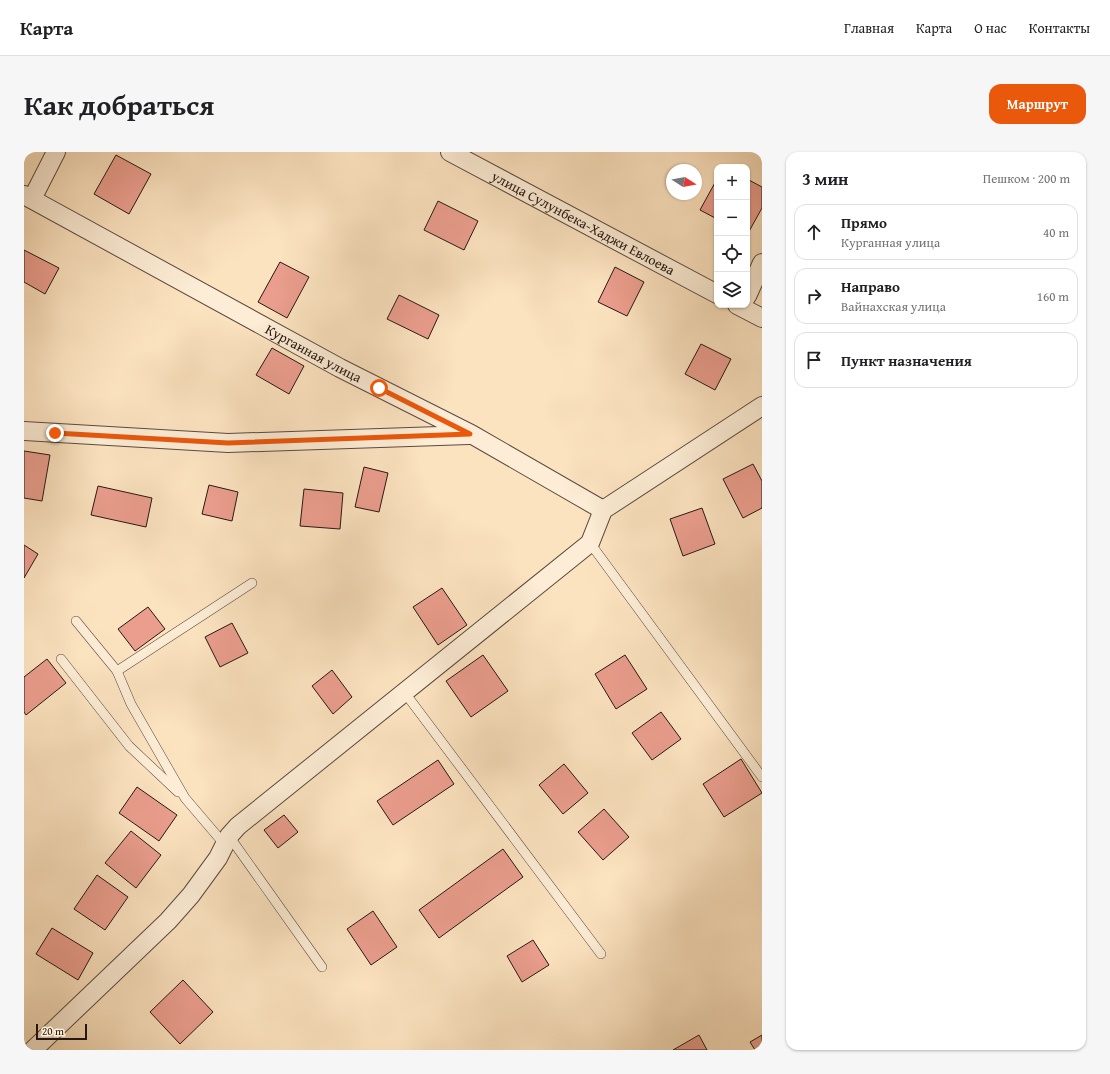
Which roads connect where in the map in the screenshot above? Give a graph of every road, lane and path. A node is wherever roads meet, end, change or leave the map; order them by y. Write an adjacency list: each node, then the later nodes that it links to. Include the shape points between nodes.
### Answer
1 (56, 152): 3 (street)
2 (450, 152): 6 (street, улица Сулунбека-Хаджи Евлоева)
3 (28, 197): 11 (street, Курганная улица, via 340,368)
4 (762, 263): 5 (street)
5 (750, 288)
6 (714, 292)
7 (748, 308): 8 (street)
8 (762, 318)
9 (762, 406): 12 (street)
10 (24, 431): 11 (street, via 228,443)
11 (470, 434): 12 (street, Курганная улица)
12 (603, 510): 13 (street)
13 (590, 543): 18 (street); 19 (lane)
14 (252, 583): 17 (lane)
15 (76, 621): 17 (lane)
16 (61, 659): 20 (lane, via 129,746)
17 (117, 671): 20 (lane, via 131,704)
18 (405, 693): 21 (street, via 238,826); 22 (lane)
19 (762, 777)
20 (185, 798): 21 (lane)
21 (227, 841): 23 (lane); 24 (street, via 218,858 168,920)
22 (601, 954)
23 (322, 967)
24 (33, 1050)

